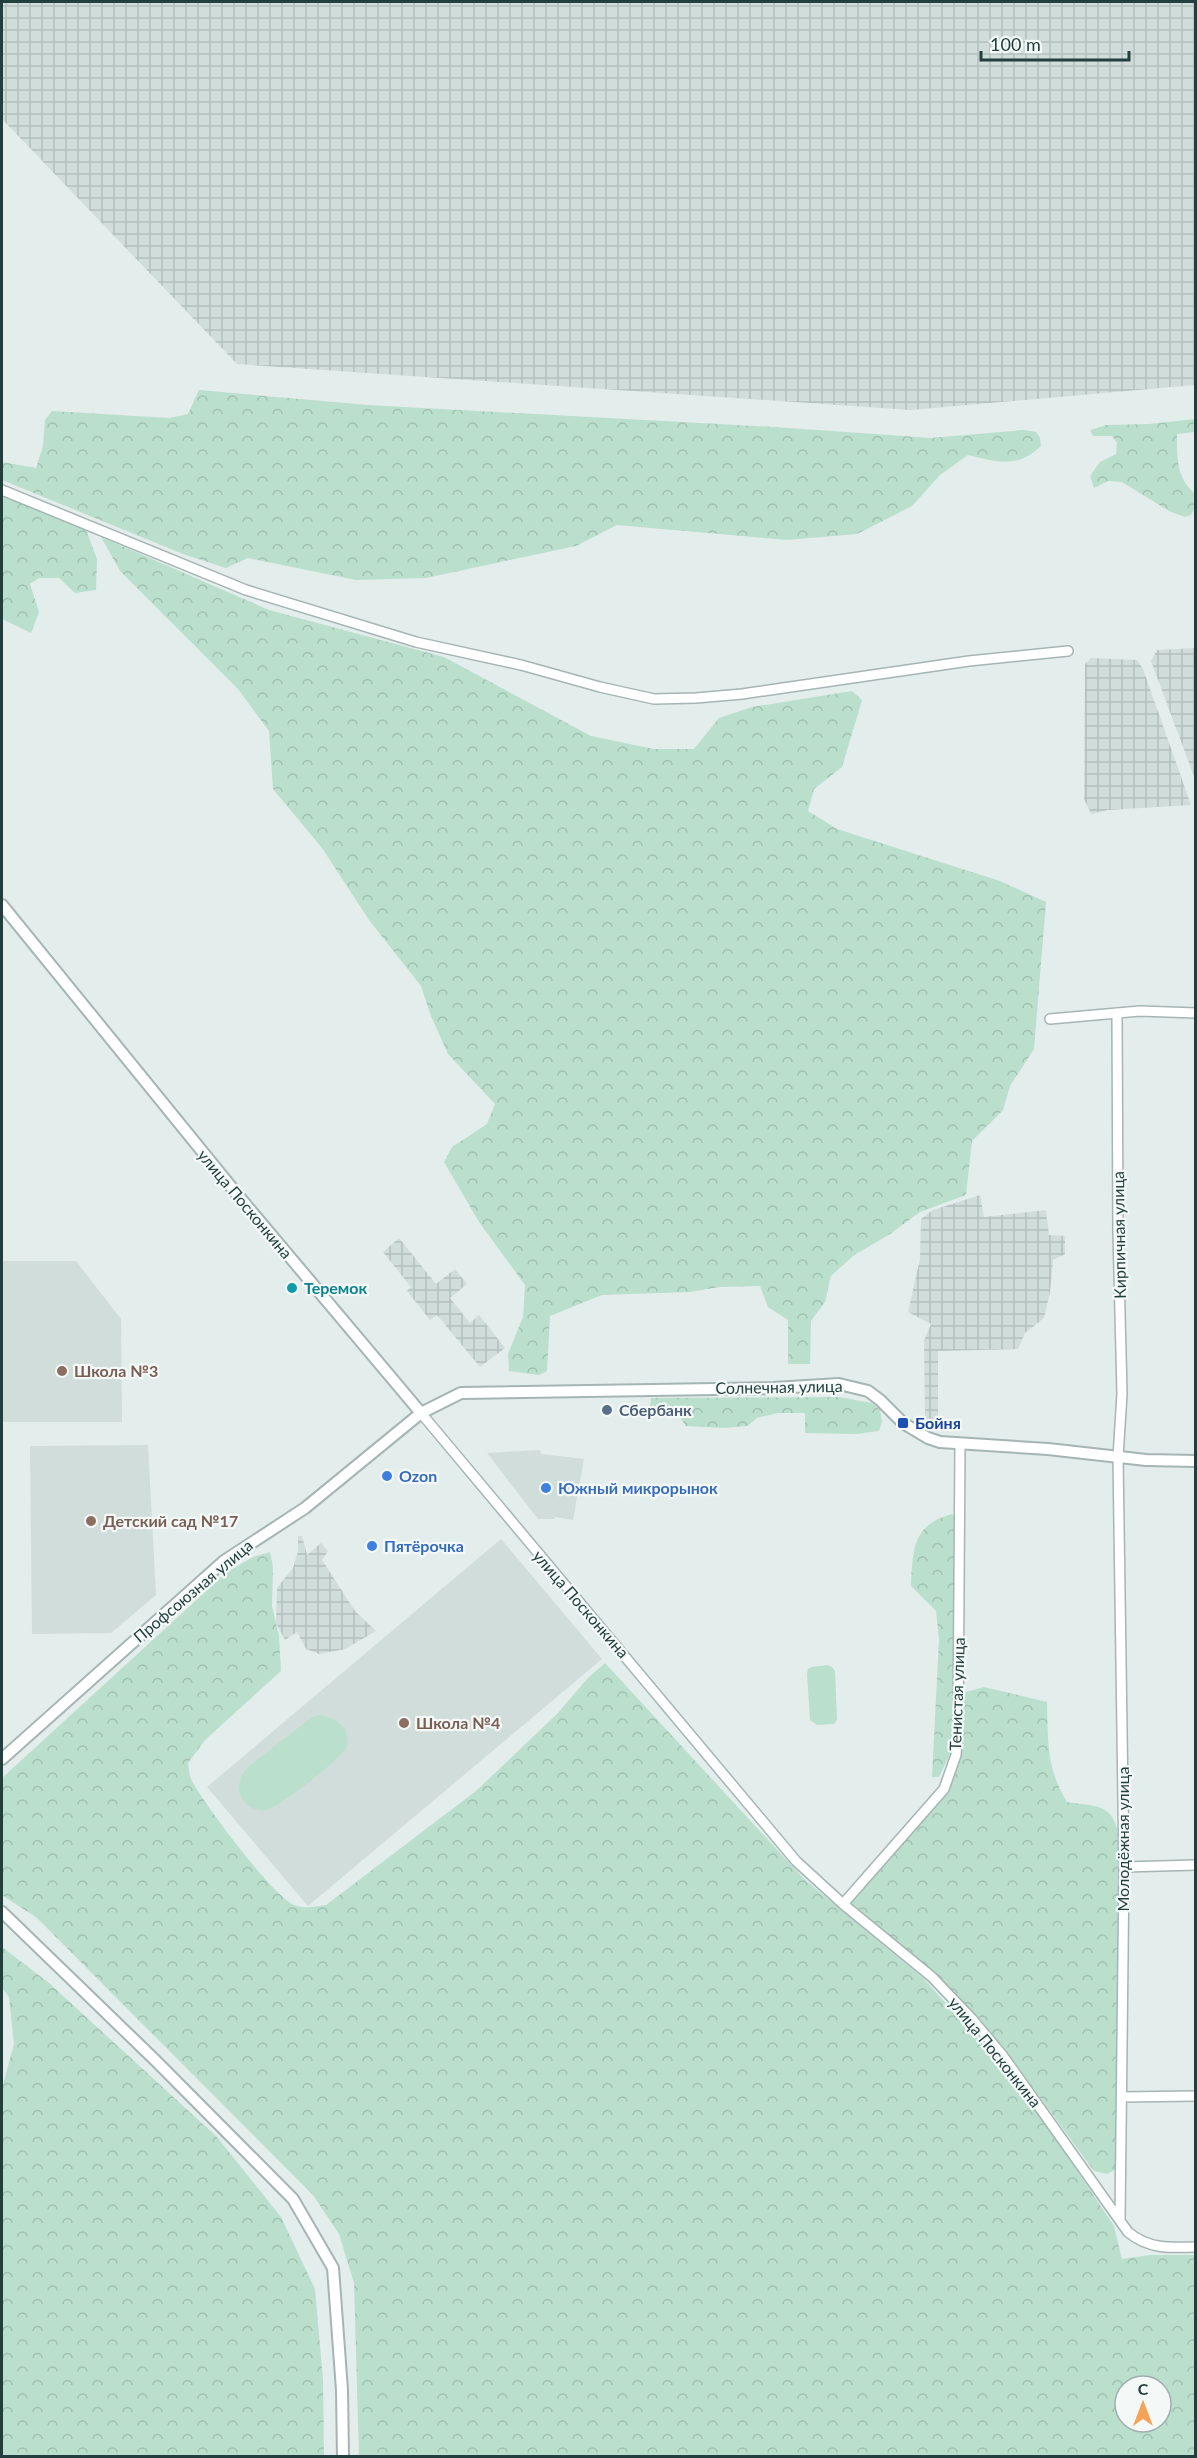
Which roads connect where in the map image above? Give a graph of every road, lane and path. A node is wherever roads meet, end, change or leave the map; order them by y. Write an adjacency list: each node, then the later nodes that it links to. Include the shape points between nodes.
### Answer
1 (2, 489): 2 (street, via 246,590 416,642 654,699 742,694)
2 (1068, 651)
3 (2, 905): 7 (street, улица Посконкина)
4 (1117, 1013): 5 (street); 6 (street); 9 (street, Кирпичная улица, via 1122,1394)
5 (1196, 1013)
6 (1050, 1019)
7 (421, 1413): 8 (street, Солнечная улица, via 471,1392 839,1384 874,1395 903,1423 928,1438); 11 (street, Профсоюзная улица, via 299,1512 224,1561); 14 (street, улица Посконкина, via 796,1861)
8 (960, 1444): 9 (street, Солнечная улица); 14 (street, Тенистая улица, via 955,1762 944,1789)
9 (1118, 1457): 10 (street, Солнечная улица); 13 (street, Молодёжная улица)
10 (1196, 1461)
11 (2, 1759)
12 (1196, 1865): 13 (street)
13 (1124, 1867): 17 (street, Молодёжная улица)
14 (843, 1904): 18 (street, улица Посконкина, via 932,1977 972,2019 1003,2056)
15 (2, 1912): 20 (street, via 293,2199 333,2268)
16 (1196, 2096): 17 (street)
17 (1122, 2097): 18 (street, Молодёжная улица)
18 (1120, 2220): 19 (street, улица Посконкина, via 1135,2238 1152,2246)
19 (1196, 2247)
20 (343, 2457)

